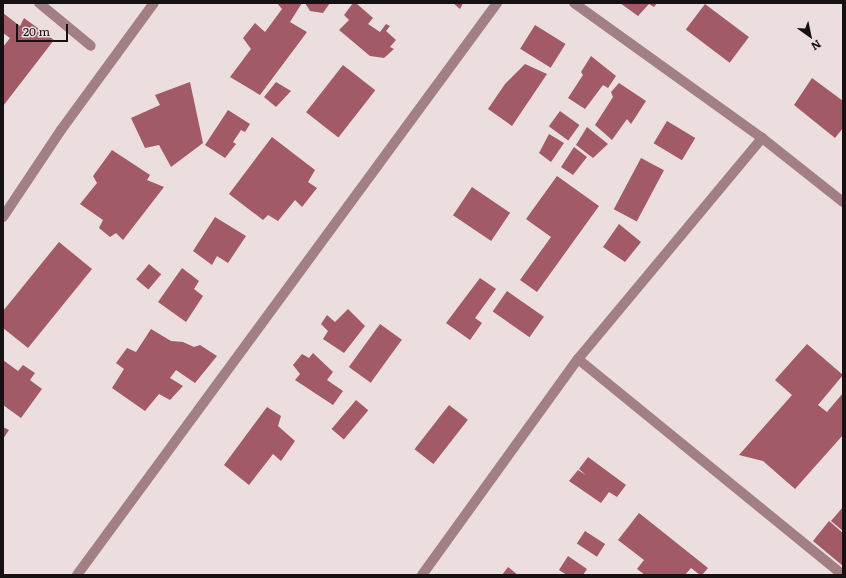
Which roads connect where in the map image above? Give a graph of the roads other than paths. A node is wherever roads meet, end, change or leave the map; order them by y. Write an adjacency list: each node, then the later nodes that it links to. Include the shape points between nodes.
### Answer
1 (39, 3): 5 (street)
2 (154, 3): 8 (street, via 61,130)
3 (497, 3): 10 (street)
4 (574, 3): 6 (street)
5 (92, 46)
6 (762, 138): 7 (street); 9 (street)
7 (843, 202)
8 (3, 218)
9 (578, 359): 11 (street); 12 (street)
10 (77, 575)
11 (422, 575)
12 (843, 575)

